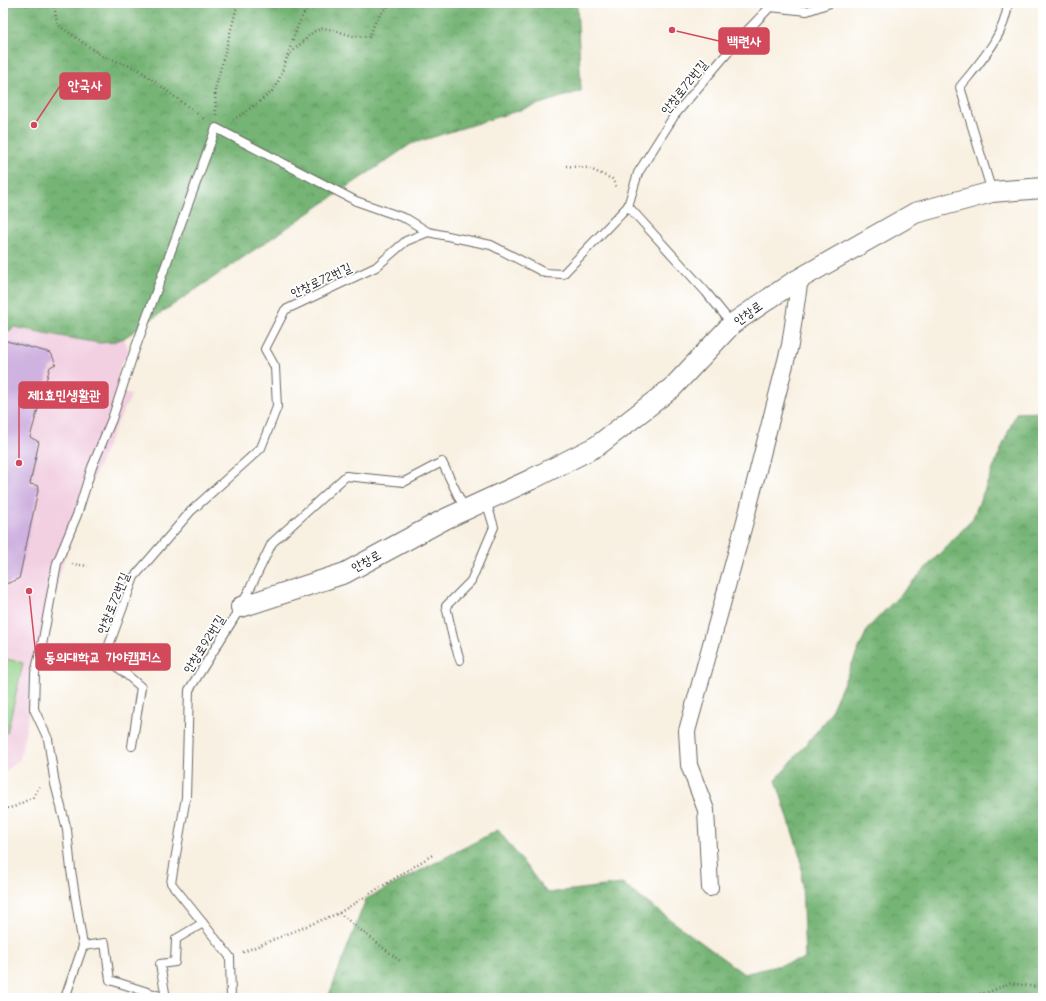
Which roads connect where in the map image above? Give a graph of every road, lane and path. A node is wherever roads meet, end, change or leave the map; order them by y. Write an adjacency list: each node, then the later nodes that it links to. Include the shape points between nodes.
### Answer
1 (54, 3): 8 (path, via 57,24 102,56 138,69)
2 (238, 3): 8 (path, via 215,90)
3 (313, 3): 7 (path, via 300,22)
4 (390, 3): 7 (path, via 376,20 369,37 353,36 323,28 313,32)
5 (830, 3): 12 (lane, 안창로72번길, via 807,11 770,7 674,116 638,173)
6 (1008, 3): 11 (lane, via 1008,12 996,40 960,88)
7 (288, 57): 8 (path, via 274,90 238,117)
8 (216, 128): 13 (lane, 안창로72번길, via 356,201 407,219); 19 (lane, via 112,419 92,467 77,515 57,563)
9 (566, 166): 12 (path, via 588,168 612,179)
10 (1043, 188): 11 (street, 안창로)
11 (992, 192): 14 (street, 안창로, via 915,213)
12 (628, 206): 13 (lane, 안창로72번길, via 563,274 545,273 491,245); 15 (lane)
13 (428, 232): 20 (lane, 안창로72번길, via 406,241 376,267 285,310 265,349 275,367 277,407 261,448 191,511 134,577)
14 (800, 278): 15 (street, 안창로); 26 (street, via 790,345 687,731 689,765 706,810)
15 (732, 324): 16 (street, 안창로, via 673,388 597,446)
16 (486, 501): 17 (street, 안창로); 21 (lane, via 494,527 471,581 446,606)
17 (465, 510): 18 (street, 안창로, via 345,573); 18 (lane, 안창로92번길, via 442,462 404,482 346,476 272,543)
18 (241, 607): 28 (lane, 안창로92번길, via 189,690 186,797 171,883)
19 (42, 645): 20 (path); 23 (lane, via 35,674 34,709 48,739)
20 (105, 656): 22 (lane, via 141,687)
21 (460, 660)
22 (132, 746)
23 (53, 771): 24 (path, via 33,797 14,807); 29 (lane, via 67,830)
24 (3, 809)
25 (434, 854): 27 (path)
26 (710, 888)
27 (339, 913): 30 (path); 31 (path)
28 (203, 924): 29 (lane, via 176,939 175,962 160,964 166,998 110,980 105,943); 30 (lane, 안창로92번길)
29 (83, 946): 33 (lane)
30 (230, 957): 34 (lane)
31 (400, 961)
32 (1043, 988): 37 (path, via 1010,984 989,992)
33 (65, 998)
34 (231, 998)
35 (920, 998): 36 (path, via 939,995)
36 (942, 998)
37 (960, 998)

